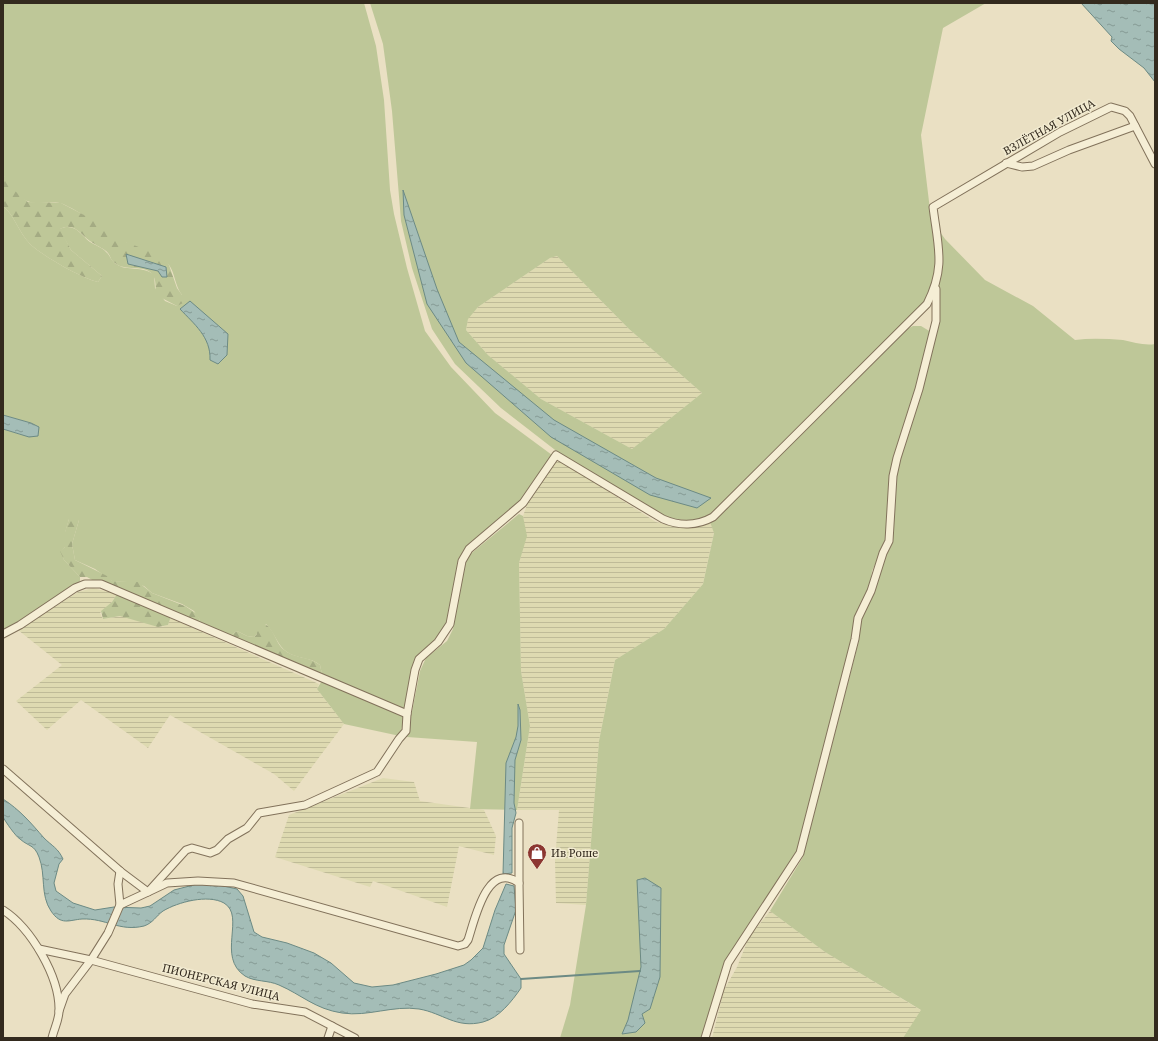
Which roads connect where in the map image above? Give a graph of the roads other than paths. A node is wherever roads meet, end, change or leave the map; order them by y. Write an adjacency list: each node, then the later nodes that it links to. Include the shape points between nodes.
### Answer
1 (1135, 126): 2 (street, via 1034,166 1022,167); 2 (street, ВЗЛЁТНАЯ УЛИЦА, via 1125,111 1111,107); 3 (street, ВЗЛЁТНАЯ УЛИЦА)
2 (1006, 163): 4 (street, ВЗЛЁТНАЯ УЛИЦА, via 933,207 940,263)
3 (1155, 164)
4 (936, 287): 6 (street, via 927,304 911,322 707,521 690,524 663,519 556,455 523,503 469,550 462,561 450,624 438,642 419,659); 22 (street, via 936,321 919,389 896,458 889,542 858,618 855,639 800,853 728,963)
5 (3, 634): 6 (street, via 75,588 85,584 101,584)
6 (407, 714): 11 (street, via 406,731 377,772 305,805 259,813 247,828 228,838 217,850 210,853 192,848 186,850)
7 (3, 769): 9 (street)
8 (519, 823): 10 (street)
9 (120, 871): 11 (street); 12 (street)
10 (519, 883): 11 (street, via 513,878 502,878 493,883 483,897 468,940 458,946 234,883 167,883); 15 (street)
11 (148, 892): 12 (street)
12 (120, 905): 16 (street, via 108,933)
13 (3, 910): 14 (street, via 20,925)
14 (39, 949): 16 (street, ПИОНЕРСКАЯ УЛИЦА); 17 (street, via 52,976)
15 (520, 950)
16 (91, 960): 17 (street, via 65,994); 18 (street, ПИОНЕРСКАЯ УЛИЦА, via 252,1004 305,1012)
17 (59, 1011): 19 (street)
18 (332, 1026): 20 (street); 21 (street, ПИОНЕРСКАЯ УЛИЦА)
19 (52, 1038)
20 (328, 1038)
21 (355, 1038)
22 (705, 1038)

